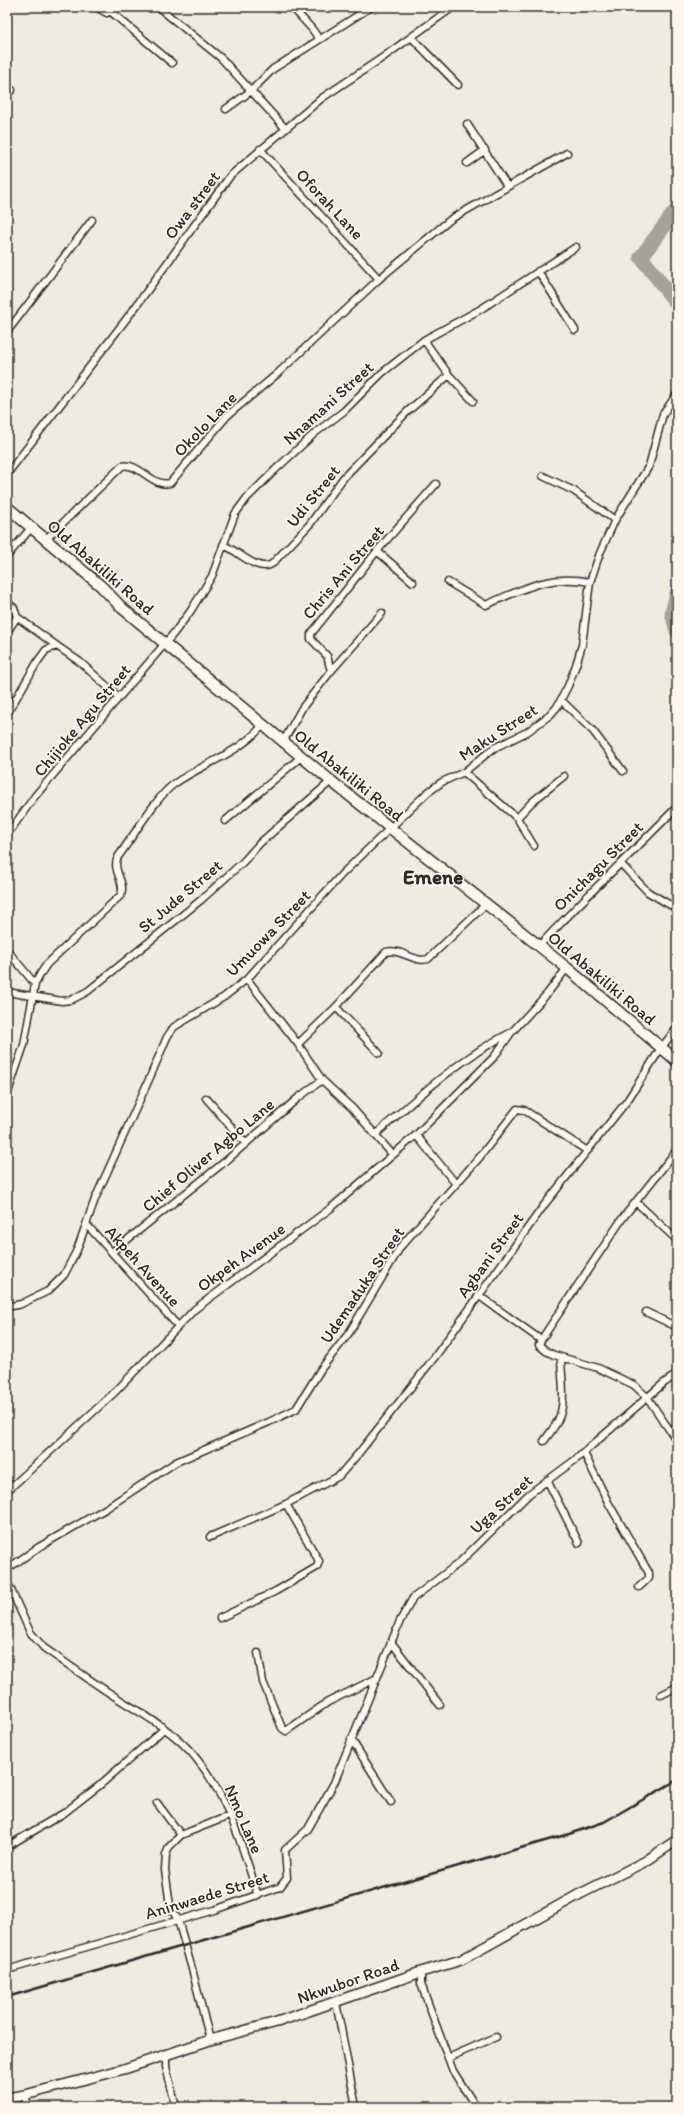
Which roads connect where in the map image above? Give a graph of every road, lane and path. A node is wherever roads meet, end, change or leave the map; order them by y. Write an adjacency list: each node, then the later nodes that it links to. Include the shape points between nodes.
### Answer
1 (96, 7): 6 (street, via 104,13)
2 (158, 7): 11 (street, via 221,58)
3 (292, 7): 8 (street)
4 (370, 7): 8 (street)
5 (453, 7): 7 (street, Owa street)
6 (112, 9): 9 (street)
7 (412, 37): 10 (street); 14 (street, Owa street, via 322,98)
8 (319, 39): 11 (street, via 273,69)
9 (172, 63)
10 (458, 86)
11 (251, 91): 12 (street); 14 (street)
12 (226, 109)
13 (467, 124): 16 (street)
14 (285, 128): 15 (street, Owa street)
15 (260, 149): 23 (street, Oforah Lane); 30 (street, Owa street, via 221,187 134,309)
16 (485, 150): 18 (street); 19 (street)
17 (567, 154): 19 (street)
18 (467, 162)
19 (508, 186): 23 (street, via 452,219)
20 (92, 220): 25 (street)
21 (576, 247): 22 (street, Nnamani Street)
22 (538, 271): 24 (street); 26 (street, Nnamani Street, via 481,309)
23 (379, 279): 36 (street, Okolo Lane, via 277,374 227,416 170,483 163,483 125,465 122,466)
24 (575, 330)
25 (7, 332)
26 (424, 340): 27 (street); 37 (street, Nnamani Street, via 382,373 246,499 234,514)
27 (449, 375): 29 (street); 37 (street, Udi Street, via 413,406 344,478 310,524 272,564 265,567 258,565)
28 (677, 394): 34 (street, Maku Street, via 663,414 649,466)
29 (473, 401)
30 (7, 474)
31 (543, 476): 34 (street, via 569,489)
32 (436, 484): 38 (street, Chris Ani Street)
33 (7, 507): 35 (main road, Old Abakiliki Road)
34 (615, 520): 42 (street, Maku Street)
35 (31, 528): 36 (main road, Old Abakiliki Road); 39 (street)
36 (46, 539): 47 (main road, Old Abakiliki Road)
37 (223, 545): 47 (street, Nnamani Street, via 216,569 205,589)
38 (377, 551): 40 (street); 49 (street, Chris Ani Street, via 311,634 311,639 327,656)
39 (7, 556)
40 (413, 582)
41 (448, 582): 42 (street, via 486,605 533,584 565,580)
42 (590, 582): 51 (street, Maku Street, via 582,645)
43 (7, 602): 45 (street, via 14,608)
44 (382, 613): 49 (street)
45 (17, 617): 46 (street); 48 (street)
46 (7, 632)
47 (165, 643): 50 (street, Chijioke Agu Street); 53 (main road, Old Abakiliki Road)
48 (57, 646): 50 (street, via 80,662); 52 (street, via 46,650)
49 (331, 671): 54 (street, via 302,708)
50 (119, 697): 64 (street, Chijioke Agu Street, via 35,796)
51 (562, 701): 56 (street, via 593,731); 57 (street, Maku Street, via 550,715 527,732 494,748)
52 (7, 714)
53 (263, 725): 54 (main road, Old Abakiliki Road); 73 (street, via 247,741 172,785 161,797 115,862 123,887 121,895 47,964)
54 (283, 742): 55 (main road, Old Abakiliki Road)
55 (301, 757): 59 (main road, Old Abakiliki Road); 62 (street)
56 (623, 771)
57 (464, 772): 61 (street); 63 (street, Maku Street, via 426,793)
58 (564, 776): 61 (street)
59 (331, 782): 63 (main road, Old Abakiliki Road); 75 (street, St Jude Street, via 260,843 202,900 88,991 62,1001)
60 (677, 807): 66 (street, Onichagu Street)
61 (517, 818): 65 (street)
62 (224, 821)
63 (390, 830): 67 (main road, Old Abakiliki Road); 72 (street, Umuowa Street, via 343,873)
64 (7, 835)
65 (534, 846)
66 (621, 864): 68 (street, via 648,892); 69 (street, Onichagu Street)
67 (486, 904): 69 (main road, Old Abakiliki Road); 76 (street, via 428,958 418,960 397,950 386,952)
68 (677, 909)
69 (539, 946): 71 (main road, Old Abakiliki Road)
70 (7, 950): 73 (street)
71 (567, 968): 78 (street, via 547,994); 80 (main road, Old Abakiliki Road)
72 (247, 979): 79 (street); 94 (street, Umuowa Street, via 224,997 186,1018 167,1036 95,1199)
73 (35, 984): 75 (street)
74 (7, 992): 75 (street, St Jude Street)
75 (33, 995): 84 (street, via 26,1038)
76 (336, 1007): 79 (street); 81 (street)
77 (677, 1028): 80 (street, Agbani Street)
78 (510, 1033): 86 (street, via 487,1045 444,1076); 87 (street, via 494,1057)
79 (298, 1044): 83 (street)
80 (661, 1048): 82 (main road, Old Abakiliki Road); 89 (street, Agbani Street, via 631,1095)
81 (380, 1053)
82 (677, 1061)
83 (322, 1080): 86 (street); 88 (street, Chief Oliver Agbo Lane)
84 (7, 1095)
85 (206, 1098): 88 (street)
86 (376, 1134): 91 (street)
87 (416, 1134): 91 (street); 92 (street)
88 (246, 1144): 96 (street, Chief Oliver Agbo Lane)
89 (586, 1150): 92 (street, Udemaduka Street, via 524,1110 517,1109); 97 (street, Agbani Street)
90 (677, 1150): 93 (street)
91 (392, 1154): 100 (street, Okpeh Avenue, via 366,1180 214,1294)
92 (456, 1184): 114 (street, Udemaduka Street, via 401,1246 349,1333 321,1369 296,1409 176,1462)
93 (636, 1202): 95 (street); 102 (street)
94 (87, 1225): 96 (street, Akpeh Avenue); 98 (street, Umuowa Street, via 69,1266 55,1286 21,1304)
95 (677, 1240)
96 (112, 1252): 100 (street, Akpeh Avenue)
97 (478, 1295): 102 (street); 111 (street, Agbani Street, via 434,1358 339,1476)
98 (7, 1307)
99 (646, 1312): 101 (street)
100 (178, 1326): 110 (street, Okpeh Avenue, via 115,1392)
101 (677, 1327)
102 (541, 1340): 103 (street, via 540,1347)
103 (561, 1358): 105 (street, via 598,1368 634,1386); 106 (street, via 562,1404 558,1420)
104 (677, 1374): 105 (street, Uga Street)
105 (647, 1397): 107 (street); 108 (street, Uga Street)
106 (544, 1441)
107 (677, 1441)
108 (584, 1453): 109 (street, Uga Street); 116 (street, via 609,1504 650,1573 649,1578)
109 (547, 1480): 113 (street); 118 (street, Uga Street, via 529,1494 459,1564 413,1598)
110 (7, 1491)
111 (286, 1504): 112 (street); 117 (street, via 319,1565 315,1570 276,1591)
112 (210, 1537)
113 (579, 1543)
114 (7, 1569)
115 (7, 1581): 124 (street, Nmo Lane, via 30,1632 44,1648)
116 (639, 1587)
117 (220, 1618)
118 (391, 1642): 120 (street, Uga Street); 123 (street)
119 (258, 1653): 120 (street, via 263,1682 282,1728 286,1731 328,1702)
120 (377, 1678): 125 (street, Aninwaede Street)
121 (677, 1687): 122 (street)
122 (661, 1695)
123 (440, 1705)
124 (164, 1730): 128 (street, Nmo Lane, via 196,1757 221,1795); 131 (street, via 64,1813)
125 (351, 1739): 126 (street); 132 (street, Aninwaede Street, via 334,1783 318,1813 308,1829 285,1850 285,1883)
126 (391, 1802)
127 (157, 1803): 129 (street)
128 (229, 1816): 129 (street); 132 (street, Nmo Lane, via 240,1840)
129 (181, 1835): 133 (street, via 169,1847 165,1870 170,1906)
130 (677, 1840): 135 (street, Nkwubor Road, via 646,1861 580,1894 470,1956)
131 (8, 1846)
132 (258, 1896): 133 (street, Aninwaede Street)
133 (178, 1920): 134 (street, Aninwaede Street); 138 (street)
134 (7, 1970)
135 (421, 1972): 136 (street, Nkwubor Road); 140 (street, via 422,1984)
136 (336, 2002): 138 (street, Nkwubor Road, via 277,2022); 145 (street)
137 (496, 2037): 140 (street)
138 (210, 2040): 139 (street, Nkwubor Road)
139 (166, 2054): 141 (street, Nkwubor Road, via 124,2069); 144 (street, via 166,2067)
140 (448, 2058): 146 (street, via 453,2071)
141 (25, 2096): 142 (street, Nkwubor Road); 143 (street)
142 (7, 2098)
143 (27, 2107)
144 (176, 2107)
145 (356, 2107)
146 (476, 2107)

